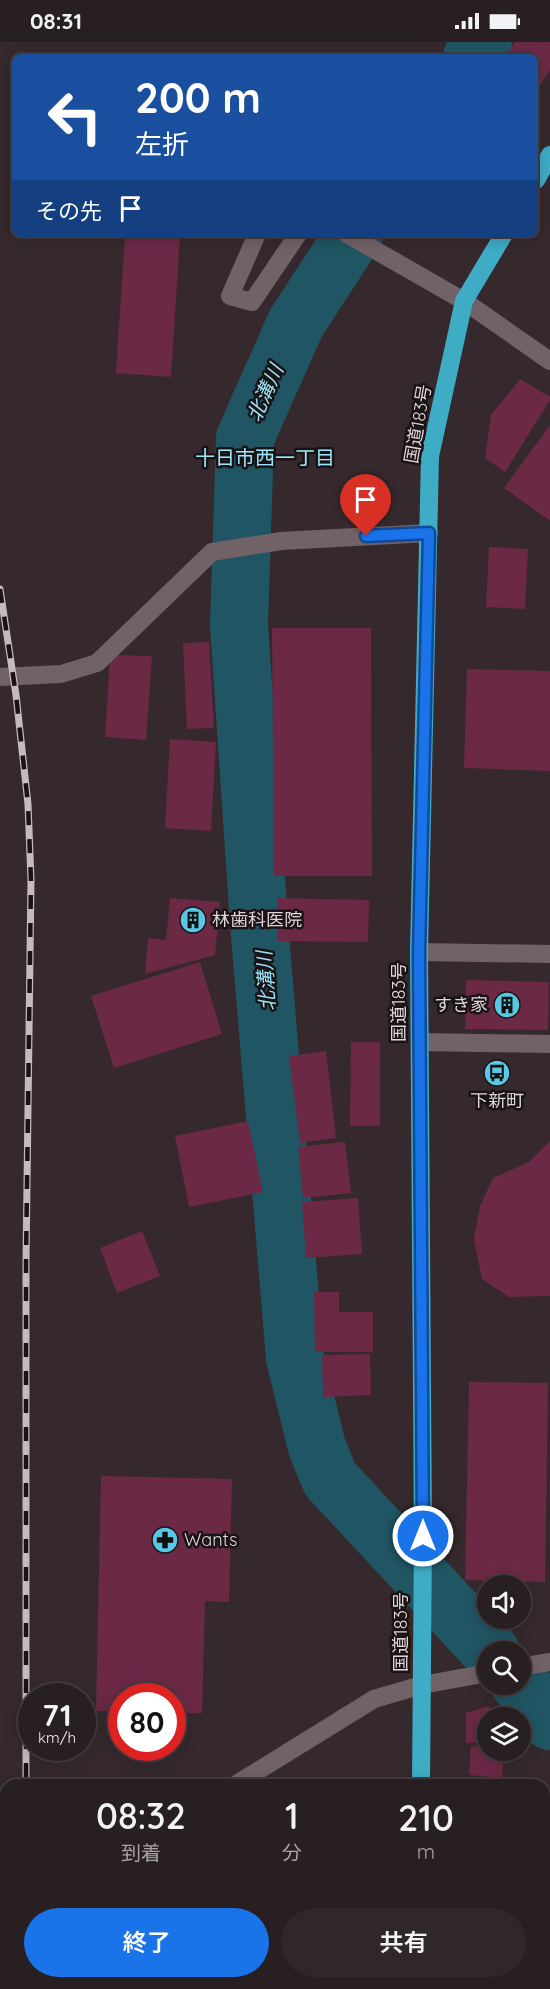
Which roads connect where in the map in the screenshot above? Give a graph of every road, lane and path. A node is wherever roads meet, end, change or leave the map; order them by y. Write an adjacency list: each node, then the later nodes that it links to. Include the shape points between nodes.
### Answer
1 (550, 155): 2 (highway)
2 (538, 176)
3 (256, 237): 4 (street, via 230,296 252,302)
4 (296, 237)
5 (353, 237): 7 (street)
6 (502, 237): 7 (highway, 国道183号)
7 (464, 301): 8 (street); 9 (highway, 国道183号, via 430,456)
8 (550, 361)
9 (429, 533): 10 (street, via 281,541 212,552 97,663 61,674); 11 (highway, 国道183号)
10 (0, 677)
11 (419, 952): 12 (street); 13 (highway, 国道183号)
12 (550, 954)
13 (420, 1042): 14 (street); 16 (highway, 国道183号)
14 (550, 1044)
15 (477, 1675): 16 (street)
16 (422, 1685): 17 (street, via 374,1698); 18 (highway, 国道183号)
17 (245, 1779)
18 (421, 1779)

